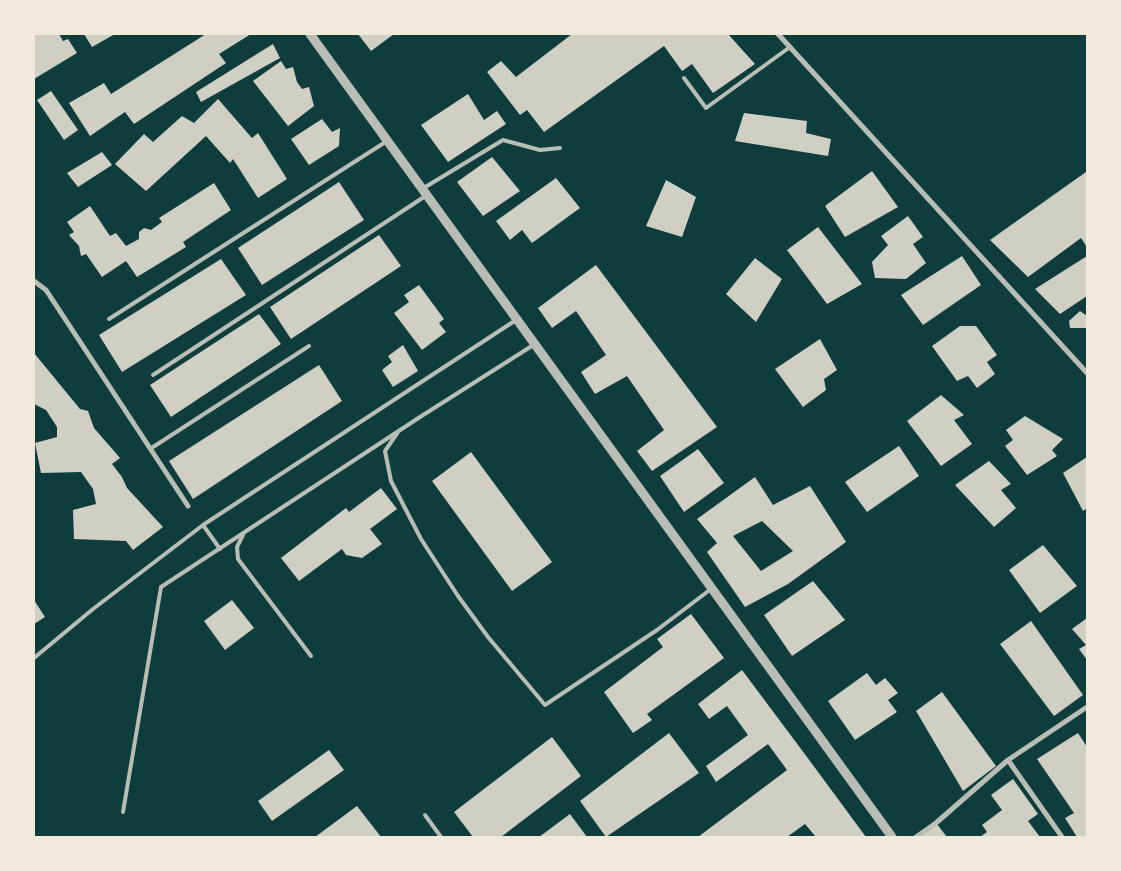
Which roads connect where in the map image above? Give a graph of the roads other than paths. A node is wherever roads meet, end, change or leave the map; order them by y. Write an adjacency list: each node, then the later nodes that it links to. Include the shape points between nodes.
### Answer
1 (310, 34): 5 (street)
2 (778, 34): 3 (street)
3 (790, 47): 4 (lane, via 706,108); 13 (street)
4 (684, 78)
5 (387, 141): 7 (street); 9 (lane)
6 (560, 148): 7 (lane, via 540,150 503,140)
7 (425, 192): 10 (street); 14 (lane)
8 (34, 281): 16 (street, via 46,290)
9 (109, 319)
10 (517, 319): 11 (street); 18 (lane)
11 (535, 344): 15 (lane); 21 (street)
12 (309, 346): 16 (lane)
13 (1087, 373)
14 (153, 375)
15 (399, 430): 19 (lane); 21 (lane, via 385,451 391,481 414,527 498,651 545,705 657,630)
16 (150, 449): 17 (street)
17 (188, 506)
18 (203, 525): 20 (lane); 23 (lane, via 92,608)
19 (244, 533): 20 (lane); 22 (lane, via 237,547 238,559)
20 (220, 549): 26 (lane, via 161,587)
21 (712, 588): 29 (street)
22 (311, 656)
23 (34, 658)
24 (1087, 707): 25 (street)
25 (1008, 760): 30 (street); 31 (street)
26 (123, 812)
27 (425, 815): 28 (lane)
28 (441, 837)
29 (892, 837)
30 (916, 837)
31 (1062, 837)

